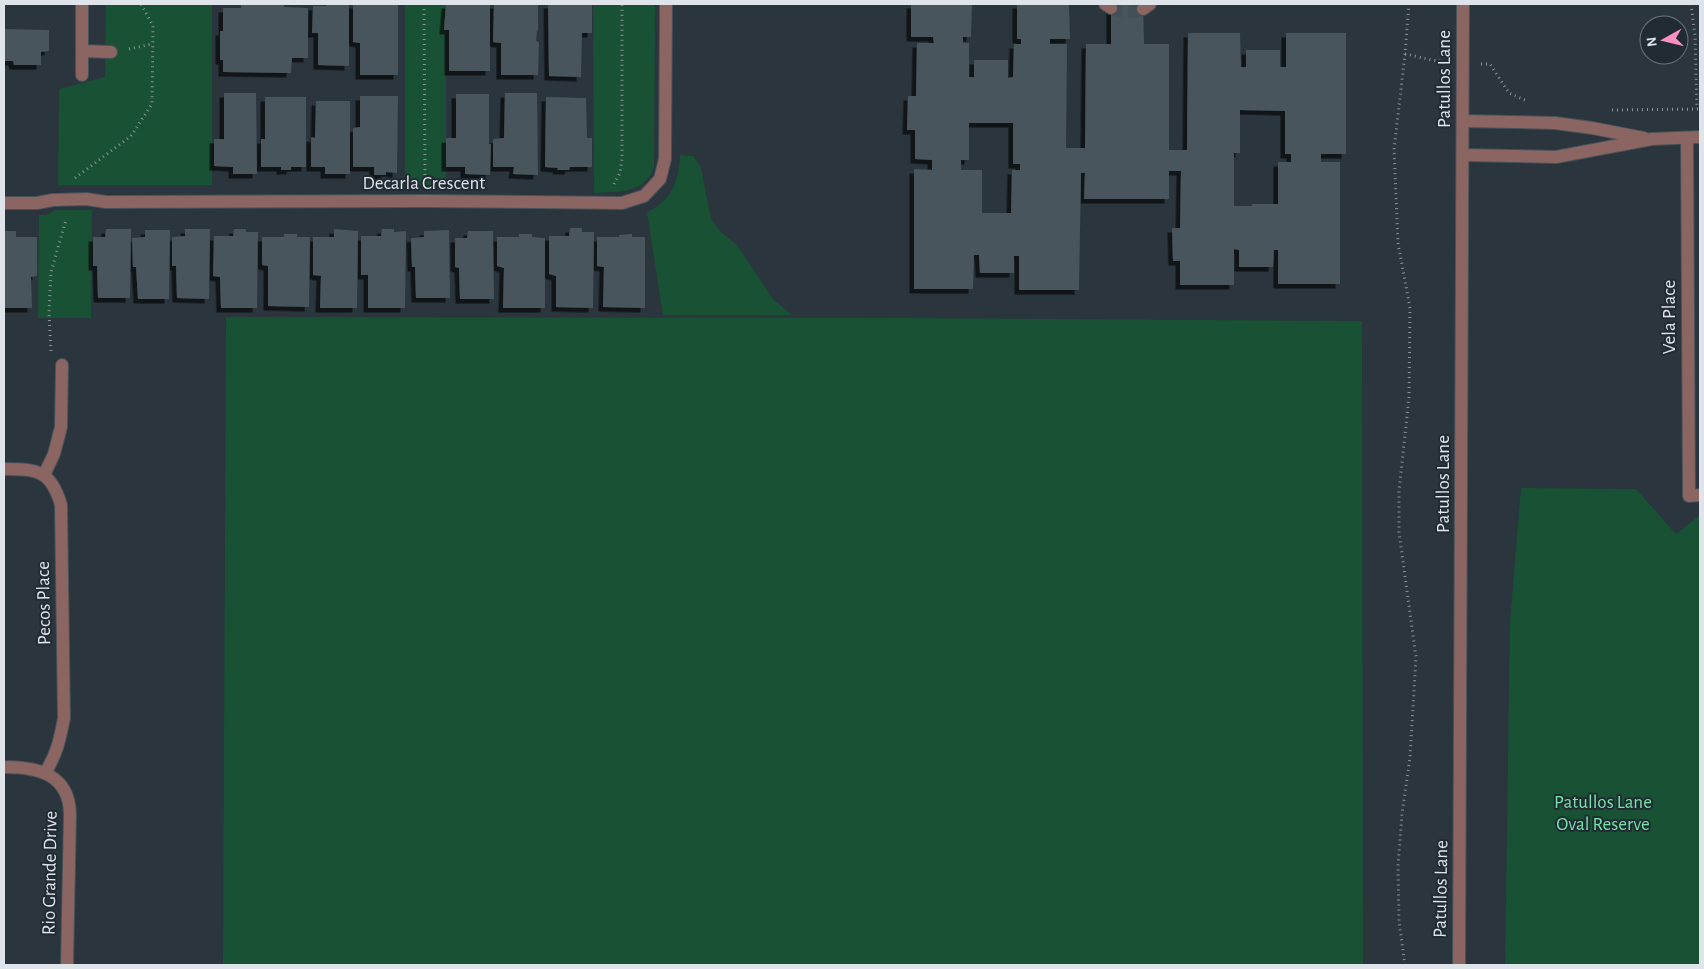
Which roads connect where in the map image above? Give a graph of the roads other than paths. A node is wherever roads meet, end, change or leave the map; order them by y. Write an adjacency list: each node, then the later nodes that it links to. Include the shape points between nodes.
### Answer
1 (82, 4): 4 (street)
2 (666, 4): 12 (street, Decarla Crescent, via 664,160 660,179 644,196 622,202 106,202 86,199 37,204)
3 (1463, 4): 7 (street, Patullos Lane)
4 (82, 51): 5 (street); 6 (street)
5 (111, 52)
6 (82, 75)
7 (1463, 121): 10 (street, via 1555,123); 11 (street, Patullos Lane)
8 (1700, 137): 9 (street)
9 (1687, 138): 10 (street); 16 (street, Vela Place)
10 (1652, 139): 11 (street, via 1556,157)
11 (1462, 155): 20 (street, Patullos Lane)
12 (4, 203)
13 (62, 366): 15 (street, via 61,427)
14 (4, 468): 15 (street, via 28,469)
15 (44, 475): 18 (street, Pecos Place, via 56,489 61,505 64,718 54,758)
16 (1695, 495)
17 (4, 767): 18 (street, Rio Grande Drive)
18 (45, 773): 19 (street, Rio Grande Drive, via 62,787 69,802)
19 (67, 965)
20 (1459, 965)

